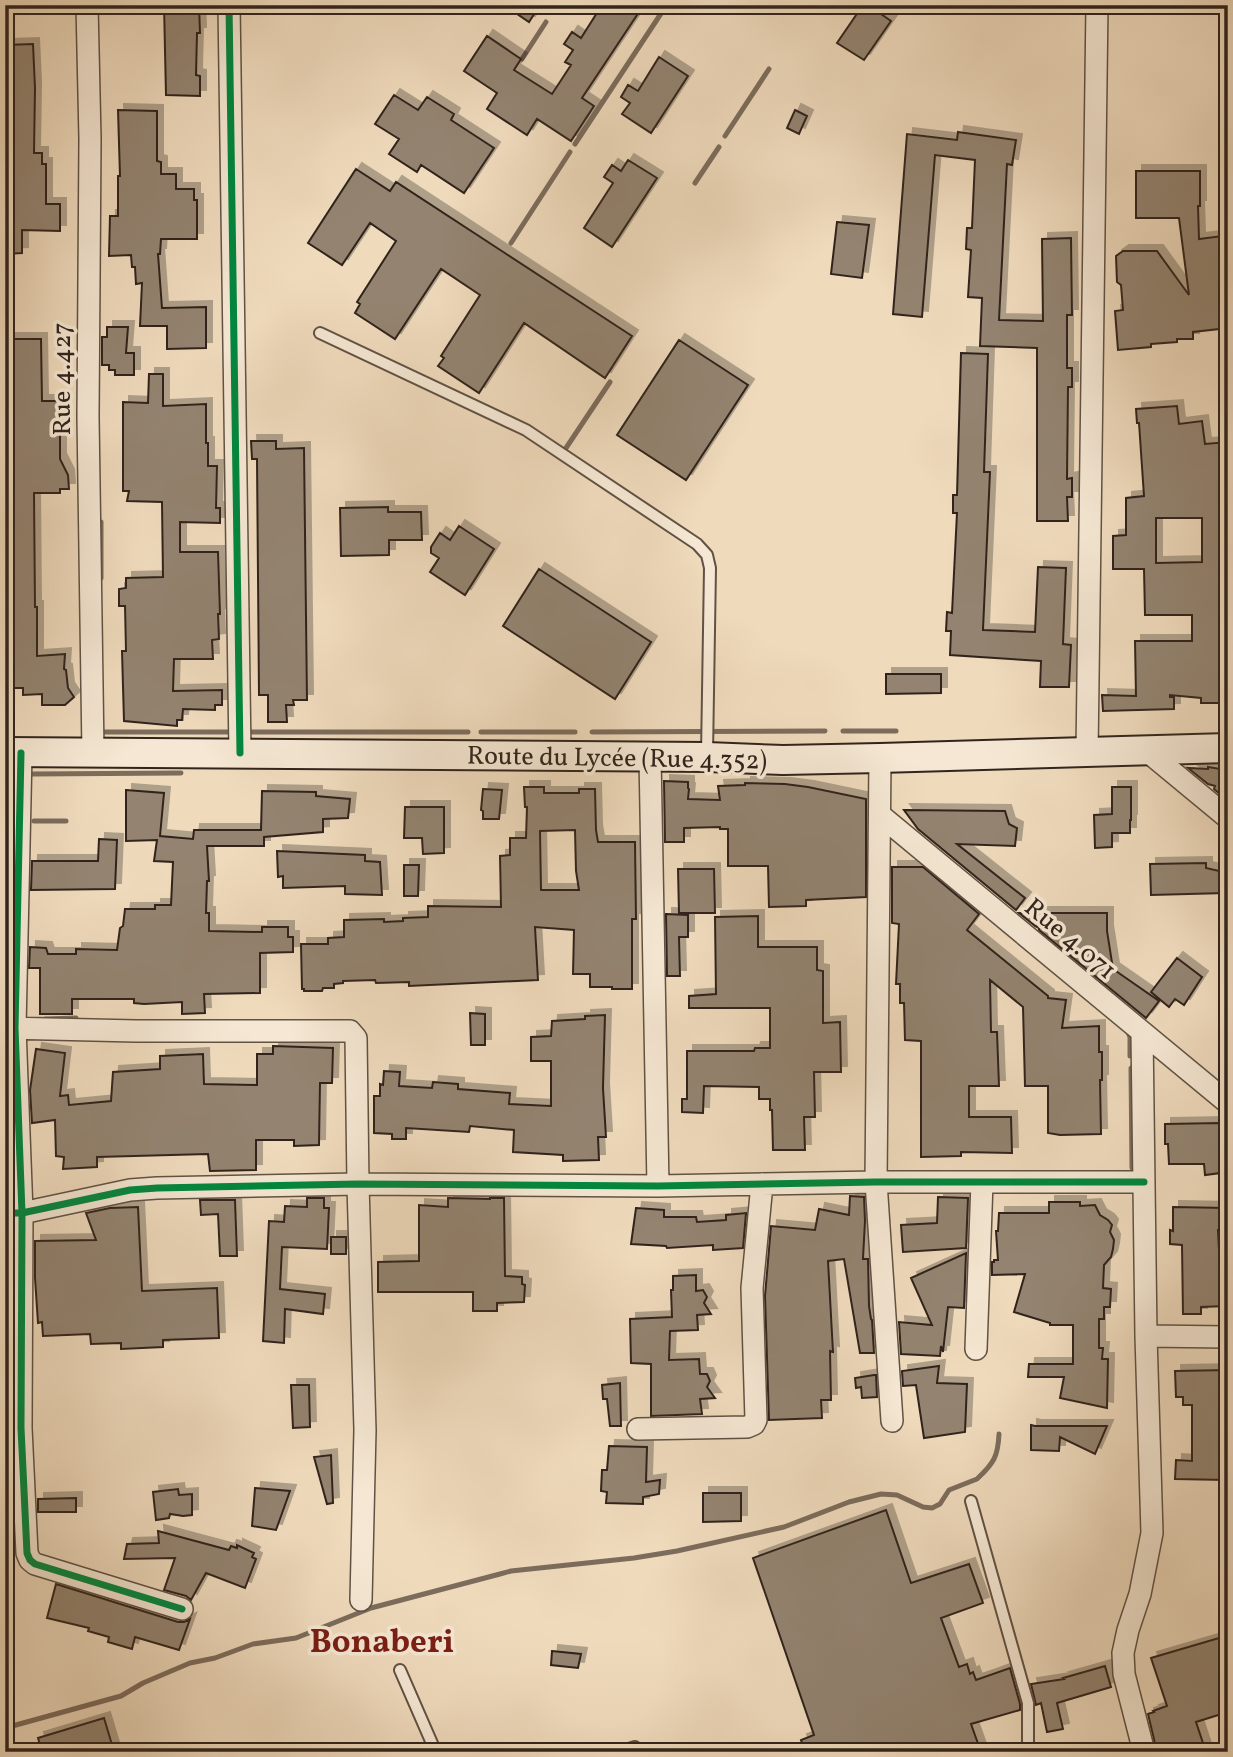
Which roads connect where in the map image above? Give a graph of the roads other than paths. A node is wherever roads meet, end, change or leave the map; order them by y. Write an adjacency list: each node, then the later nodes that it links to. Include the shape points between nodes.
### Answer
1 (87, 5): 9 (street, Rue 4.427)
2 (229, 5): 10 (street)
3 (1097, 5): 8 (street)
4 (320, 333): 12 (lane, via 526,430 697,544 707,555 710,568)
5 (1228, 748): 6 (main road, Route du Lycée (Rue 4.352))
6 (1147, 751): 8 (main road, Route du Lycée (Rue 4.352)); 15 (street)
7 (13, 752): 9 (main road, Route du Lycée (Rue 4.352)); 16 (street)
8 (1087, 752): 13 (main road, Route du Lycée (Rue 4.352))
9 (93, 753): 10 (main road, Route du Lycée (Rue 4.352))
10 (240, 753): 11 (main road, Route du Lycée (Rue 4.352))
11 (650, 757): 12 (main road, Route du Lycée (Rue 4.352)); 24 (street)
12 (707, 757): 13 (main road, Route du Lycée (Rue 4.352))
13 (880, 758): 14 (street)
14 (880, 815): 17 (street, Rue 4.071); 19 (street)
15 (1228, 818)
16 (10, 1028): 22 (street, via 350,1031 356,1038); 25 (street)
17 (1142, 1033): 18 (street, Rue 4.071); 21 (street)
18 (1228, 1103)
19 (876, 1182): 20 (street); 23 (street); 29 (street)
20 (982, 1182): 21 (street); 28 (street)
21 (1144, 1182): 26 (street)
22 (358, 1184): 24 (street); 25 (street, via 130,1190); 33 (street, via 365,1430)
23 (762, 1184): 24 (street); 31 (street, via 753,1279 754,1424)
24 (658, 1186)
25 (14, 1213): 30 (street)
26 (1146, 1336): 27 (street); 40 (street, via 1152,1533 1123,1653)
27 (1228, 1338)
28 (976, 1349)
29 (891, 1421)
30 (13, 1429): 34 (street, via 30,1560)
31 (638, 1429)
32 (971, 1501): 39 (lane, via 1028,1703)
33 (361, 1600)
34 (182, 1609)
35 (400, 1670): 37 (lane)
36 (635, 1746): 38 (lane)
37 (438, 1752)
38 (620, 1752)
39 (1028, 1752)
40 (1143, 1752)

